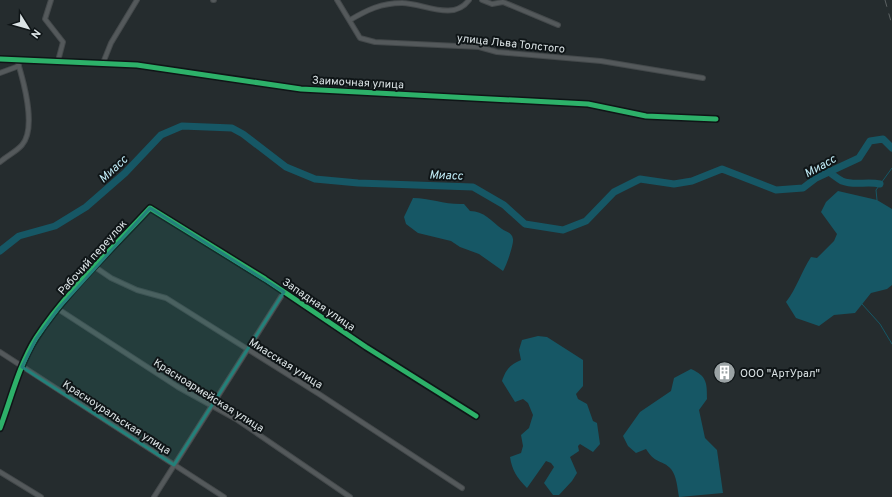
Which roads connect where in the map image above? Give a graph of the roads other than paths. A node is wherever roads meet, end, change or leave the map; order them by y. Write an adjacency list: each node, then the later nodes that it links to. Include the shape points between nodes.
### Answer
1 (50, 0): 10 (street, via 45,19 63,42)
2 (137, 0): 11 (street, via 111,43)
3 (337, 0): 6 (street, улица Льва Толстого)
4 (469, 0): 6 (street, via 456,10 443,11 402,3 374,6)
5 (482, 0): 7 (street, via 492,4 503,2)
6 (350, 20): 14 (street, улица Льва Толстого, via 360,38 375,42 479,47 497,52 601,61)
7 (558, 25)
8 (0, 59): 9 (street, Заимочная улица)
9 (17, 60): 10 (street, Заимочная улица); 12 (street)
10 (58, 61): 11 (street, Заимочная улица)
11 (103, 63): 15 (street, Заимочная улица, via 137,65 301,89 588,104 646,116)
12 (19, 66): 13 (street); 16 (street, via 27,94 28,133 23,144)
13 (0, 73)
14 (703, 78)
15 (716, 119)
16 (0, 162)
17 (150, 208): 18 (street, Рабочий переулок); 19 (street, Западная улица)
18 (95, 267): 20 (street, Рабочий переулок); 21 (street, Миасская улица, via 137,290 166,298)
19 (284, 292): 21 (street); 25 (street, Западная улица)
20 (58, 309): 23 (street, Рабочий переулок, via 36,338); 24 (street, Красноармейская улица)
21 (248, 349): 24 (street); 29 (street, Миасская улица)
22 (0, 352): 23 (street, Красноуральская улица)
23 (22, 367): 26 (street, Рабочий переулок); 27 (street, Красноуральская улица)
24 (210, 406): 27 (street); 33 (street, Красноармейская улица, via 236,419)
25 (476, 416)
26 (0, 428)
27 (174, 465): 31 (street); 32 (street, Красноуральская улица)
28 (0, 472): 30 (street)
29 (462, 488)
30 (41, 497)
31 (154, 497)
32 (224, 497)
33 (350, 497)

